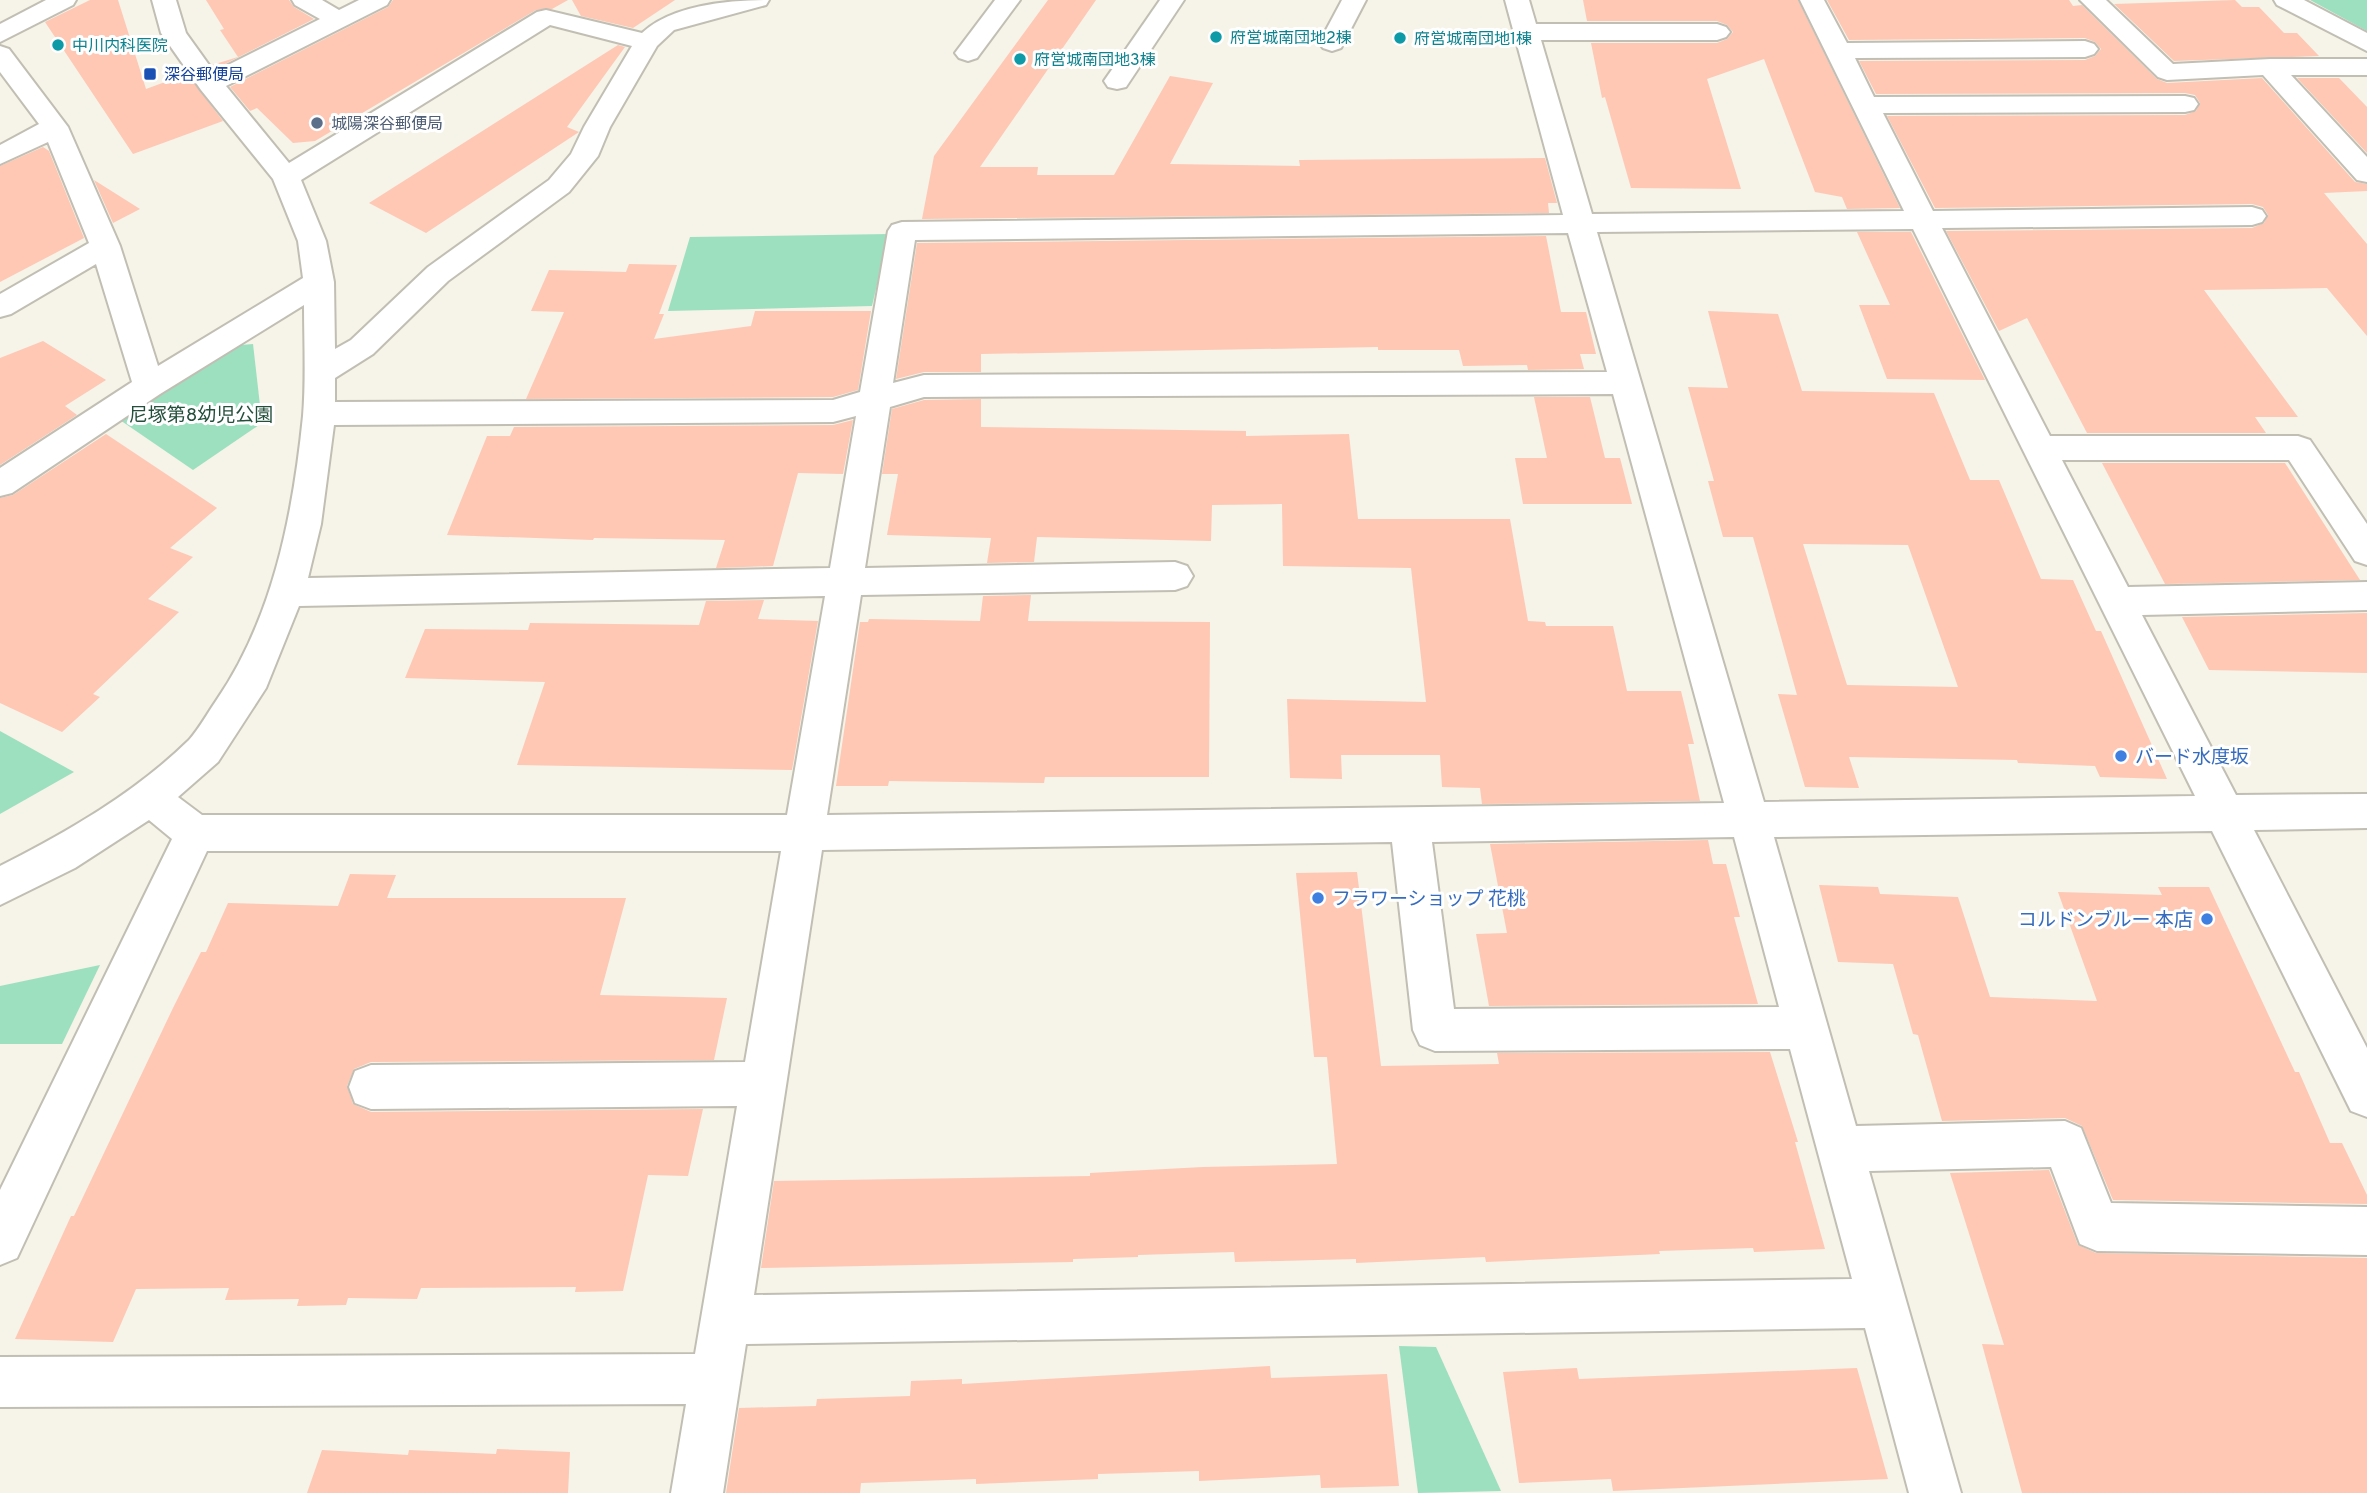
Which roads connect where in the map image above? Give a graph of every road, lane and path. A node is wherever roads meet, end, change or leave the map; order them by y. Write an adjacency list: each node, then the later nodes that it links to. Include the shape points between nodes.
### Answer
1 (64, 0): 16 (street)
2 (164, 0): 27 (street, via 174,33)
3 (304, 0): 13 (street)
4 (378, 0): 13 (street)
5 (1008, 0): 22 (street)
6 (1172, 0): 26 (street)
7 (1354, 0): 18 (street)
8 (1517, 0): 14 (street)
9 (1812, 0): 21 (street)
10 (2092, 0): 24 (street, via 2167,72)
11 (2286, 0): 19 (street)
12 (745, 1): 17 (street, via 665,25)
13 (340, 21): 27 (street)
14 (1526, 32): 15 (street); 36 (street)
15 (1717, 32)
16 (0, 34)
17 (647, 42): 33 (street, via 546,17); 40 (street, via 584,156 559,186 438,274 362,347)
18 (1332, 43)
19 (2367, 43)
20 (2084, 49): 21 (street)
21 (1837, 51): 29 (street)
22 (968, 53)
23 (0, 54): 30 (street)
24 (2270, 67): 25 (street); 32 (street)
25 (2367, 67)
26 (1117, 81)
27 (210, 84): 33 (street)
28 (2185, 104): 29 (street)
29 (1865, 105): 35 (street)
30 (55, 127): 31 (street); 37 (street)
31 (0, 156)
32 (2367, 174)
33 (286, 177): 38 (street, via 312,241)
34 (2252, 216): 35 (street)
35 (1923, 220): 36 (street); 45 (street)
36 (1581, 224): 41 (street); 43 (street, via 902,231)
37 (105, 246): 39 (street); 42 (street)
38 (319, 282): 40 (street); 42 (street)
39 (0, 307)
40 (319, 373): 44 (street)
41 (1625, 383): 43 (street, via 924,386); 56 (street)
42 (149, 386): 46 (street)
43 (875, 399): 44 (street, via 833,411); 49 (street)
44 (318, 414): 50 (street, via 304,524)
45 (2039, 448): 47 (street, via 2298,448); 52 (street)
46 (0, 484)
47 (2367, 552)
48 (1175, 576): 49 (street)
49 (845, 582): 50 (street); 59 (street)
50 (287, 592): 53 (street, via 253,677 204,750)
51 (2367, 596): 52 (street)
52 (2117, 601): 55 (street)
53 (150, 798): 58 (street); 60 (street, via 61,855)
54 (2367, 811): 55 (street)
55 (2224, 813): 56 (street); 64 (street)
56 (1749, 820): 57 (street); 61 (street)
57 (1409, 824): 59 (street); 61 (street, via 1435,1030)
58 (195, 833): 59 (street); 67 (street)
59 (804, 833): 62 (street)
60 (0, 886)
61 (1807, 1028): 65 (street)
62 (763, 1084): 63 (street); 69 (street)
63 (371, 1087)
64 (2367, 1095)
65 (1840, 1149): 66 (street, via 2065,1144 2097,1227); 68 (street)
66 (2367, 1231)
67 (0, 1241)
68 (1883, 1303): 69 (street); 73 (street)
69 (725, 1320): 70 (street)
70 (716, 1380): 71 (street); 72 (street)
71 (0, 1382)
72 (697, 1493)
73 (1935, 1493)

